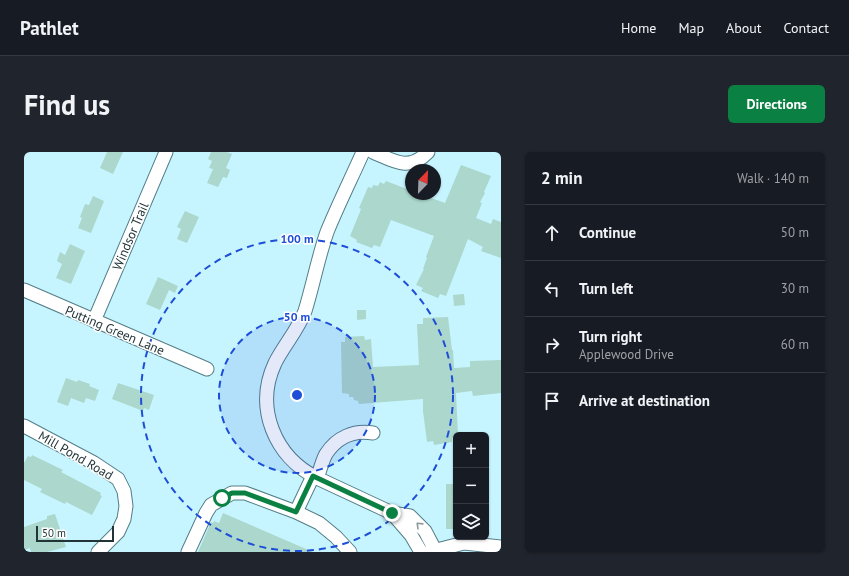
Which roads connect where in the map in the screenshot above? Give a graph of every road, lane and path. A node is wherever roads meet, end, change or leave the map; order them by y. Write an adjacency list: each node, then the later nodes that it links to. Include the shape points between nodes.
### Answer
1 (166, 152): 6 (street, Windsor Trail)
2 (363, 152): 10 (street, via 327,233 304,312 275,363 268,387 269,418 278,443 295,464)
3 (373, 152): 4 (street, via 407,164)
4 (428, 152)
5 (24, 290): 6 (street, Putting Green Lane)
6 (94, 321): 7 (street, Putting Green Lane)
7 (207, 369)
8 (24, 426): 16 (street, Mill Pond Road, via 94,463 118,479 124,491 124,519 118,532)
9 (373, 433): 10 (street, via 355,433 336,442)
10 (315, 477): 11 (street); 12 (street)
11 (296, 512): 17 (street, via 245,493 232,493 211,505); 18 (street, via 319,523)
12 (392, 513): 15 (street, one-way to 12, via 425,531 410,516); 19 (street, via 411,535)
13 (478, 541): 14 (street); 15 (street)
14 (501, 547)
15 (434, 551)
16 (98, 552)
17 (188, 552)
18 (350, 552)
19 (421, 552)

